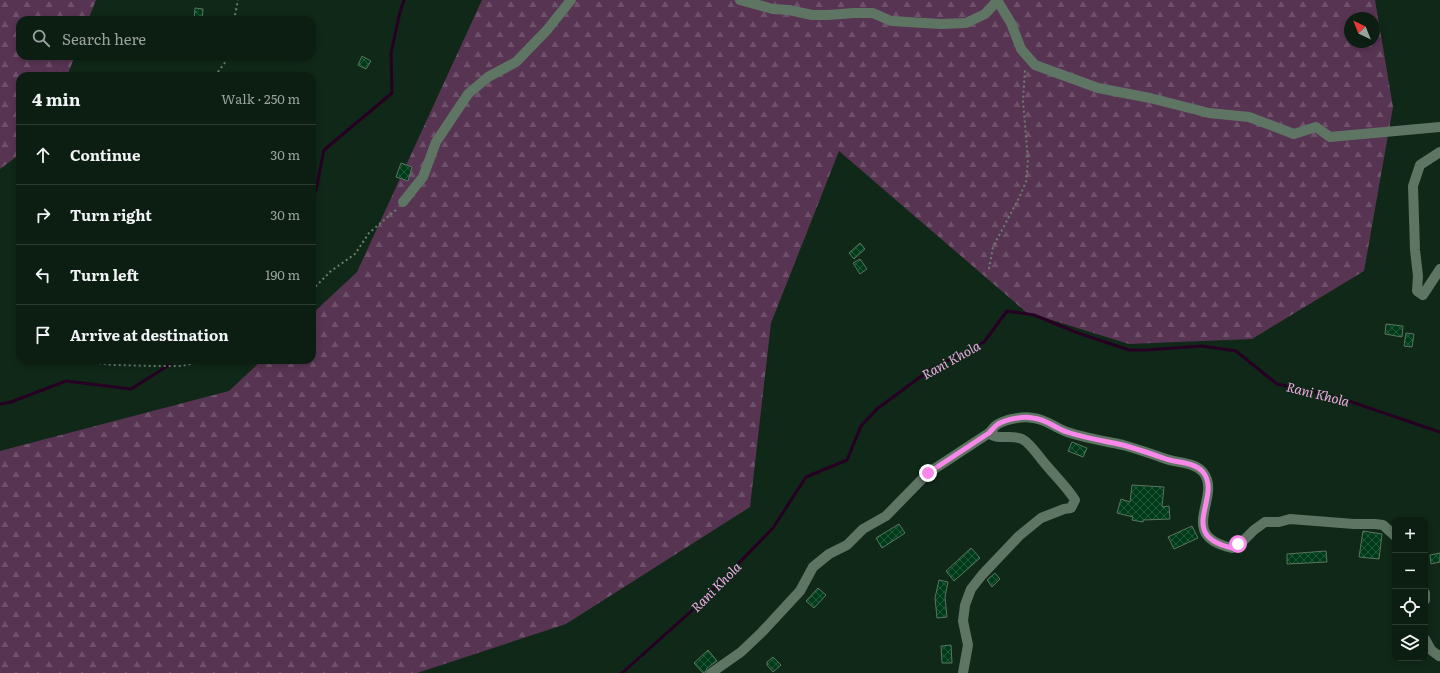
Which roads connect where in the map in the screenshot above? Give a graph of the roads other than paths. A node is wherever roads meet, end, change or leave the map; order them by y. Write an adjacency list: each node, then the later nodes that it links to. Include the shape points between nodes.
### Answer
1 (571, 0): 6 (street, via 516,62 488,77 468,94 436,142 423,177)
2 (740, 0): 3 (street, via 772,9 812,15 874,13 891,21 941,24 966,23 985,14)
3 (998, 0): 4 (street, via 1021,49 1035,66 1098,88 1150,98 1209,114 1249,117 1294,134 1316,127 1330,137)
4 (1440, 127)
5 (1440, 152): 7 (street, via 1420,165 1413,186 1417,291 1424,295)
6 (403, 202)
7 (1440, 269)
8 (989, 433): 9 (street, via 998,424 1011,419 1033,418 1051,423 1065,431 1194,466 1203,472 1207,481 1203,530 1211,540 1232,548 1265,522 1290,519 1375,524); 12 (street, via 928,473 886,516 863,529 847,545 829,554 813,567 800,590 762,632 741,652); 13 (street, via 993,437 1022,439 1033,448 1075,500 1071,508 1041,518 1019,536 971,589 963,621 968,645)
9 (1392, 534)
10 (1428, 646): 11 (street, via 1430,650)
11 (1440, 655)
12 (711, 673)
13 (963, 673)

